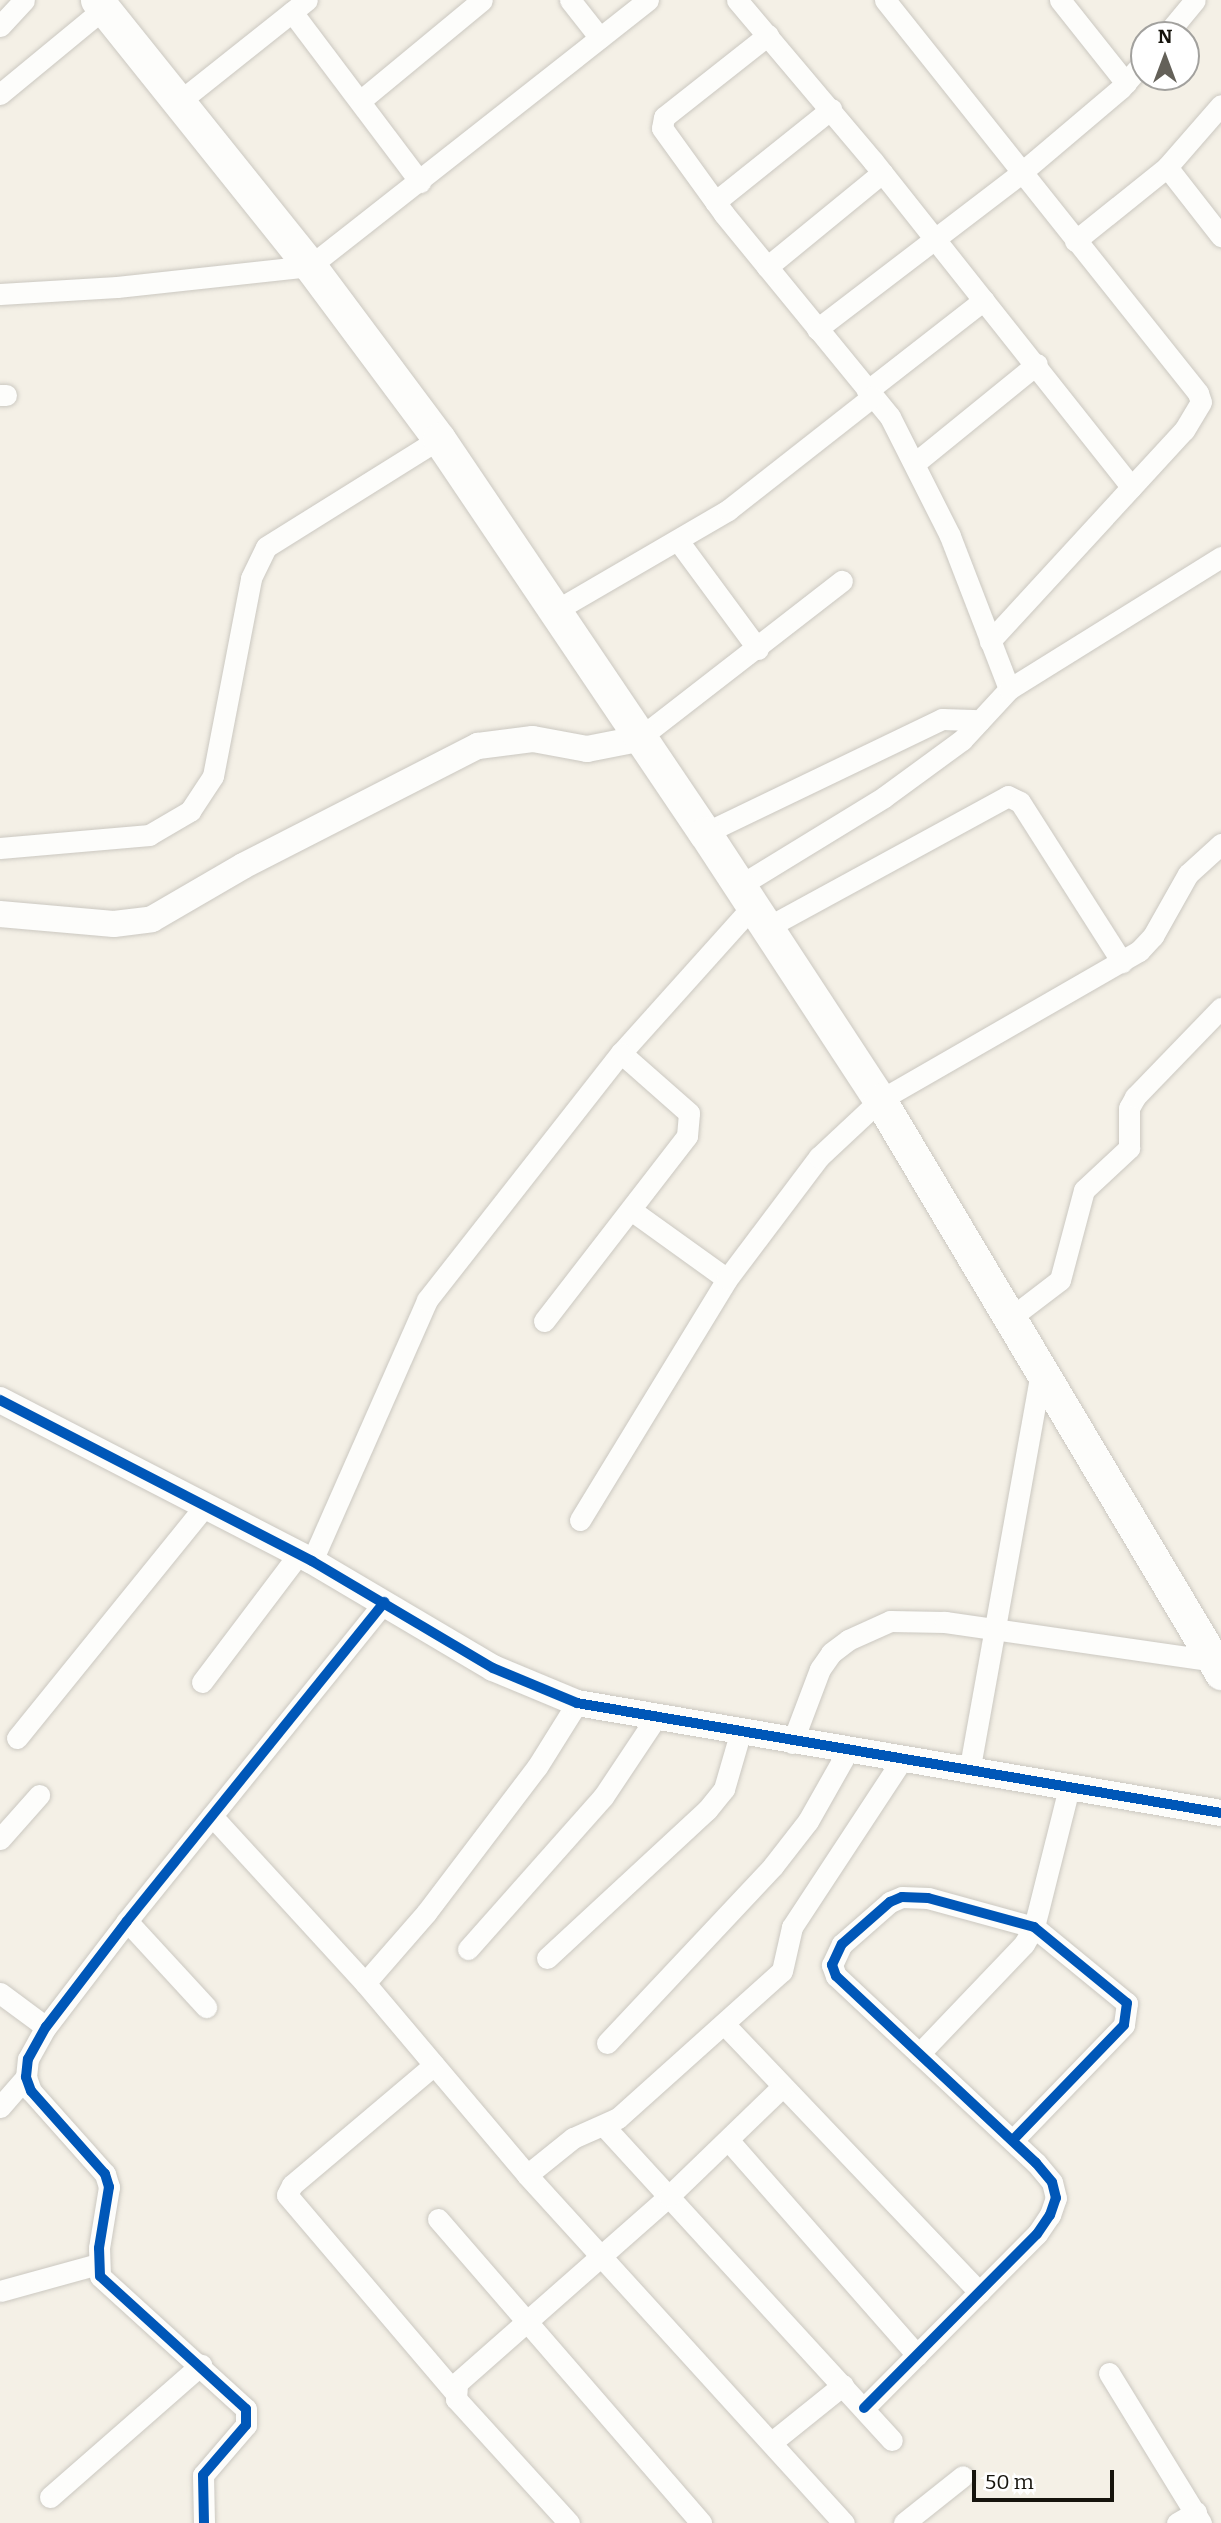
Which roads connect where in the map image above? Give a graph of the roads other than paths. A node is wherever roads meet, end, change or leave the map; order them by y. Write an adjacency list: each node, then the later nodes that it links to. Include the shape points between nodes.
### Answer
1 (24, 0): 12 (street)
2 (482, 0): 19 (street)
3 (570, 0): 14 (street)
4 (648, 0): 14 (street)
5 (737, 0): 13 (street)
6 (884, 0): 23 (street)
7 (1060, 0): 16 (street)
8 (1195, 0): 11 (street)
9 (100, 4): 17 (street); 18 (main road)
10 (300, 6): 18 (street); 19 (street)
11 (1178, 21)
12 (0, 26)
13 (768, 35): 21 (street); 26 (street, via 662,123 664,133)
14 (600, 38): 25 (street)
15 (1130, 78): 16 (street)
16 (1126, 83): 23 (street)
17 (0, 94)
18 (180, 100): 30 (main road)
19 (359, 101): 25 (street)
20 (1221, 104): 22 (street)
21 (831, 109): 24 (street); 26 (street)
22 (1167, 167): 27 (street); 29 (street)
23 (1022, 172): 28 (street); 29 (street)
24 (882, 173): 28 (street); 31 (street)
25 (420, 182): 30 (street)
26 (715, 202): 31 (street)
27 (1217, 220)
28 (935, 239): 33 (street); 34 (street)
29 (1075, 241): 39 (street, via 1201,402 1184,430)
30 (310, 267): 32 (street, via 117,287); 37 (main road)
31 (767, 267): 34 (street)
32 (0, 293)
33 (984, 300): 35 (street); 36 (street)
34 (817, 329): 36 (street)
35 (1037, 364): 38 (street); 39 (street)
36 (870, 394): 38 (street, via 890,417); 40 (street, via 729,510)
37 (439, 439): 43 (main road); 51 (street, via 266,547 251,578 212,776 190,811 149,835)
38 (915, 463): 44 (street)
39 (1132, 487): 44 (street)
40 (678, 542): 43 (street); 45 (street)
41 (1221, 557): 46 (street)
42 (842, 581): 45 (street)
43 (553, 612): 48 (main road)
44 (990, 641): 46 (street)
45 (758, 649): 48 (street)
46 (1009, 689): 47 (street)
47 (980, 720): 49 (street, via 942,719); 52 (street, via 962,740 884,797)
48 (638, 739): 49 (main road); 53 (street, via 587,749 533,739 478,746 243,866 152,919 114,923)
49 (705, 833): 52 (main road)
50 (1221, 844): 54 (street, via 1188,874 1153,936)
51 (0, 848)
52 (753, 906): 54 (street, via 1008,796 1020,802); 56 (street); 57 (main road)
53 (0, 914)
54 (1122, 962): 57 (street)
55 (1221, 1008): 60 (street, via 1135,1097 1129,1108 1129,1148 1084,1190 1060,1280 1053,1290)
56 (621, 1053): 58 (street, via 689,1113 691,1122 687,1136); 66 (street, via 427,1300)
57 (880, 1100): 59 (street, via 789,1191); 60 (main road)
58 (631, 1210): 59 (street); 61 (street)
59 (727, 1279): 65 (street)
60 (1009, 1319): 62 (main road)
61 (544, 1321)
62 (1041, 1373): 68 (street); 69 (main road)
63 (0, 1400): 64 (street)
64 (205, 1506): 66 (street); 74 (street)
65 (580, 1520)
66 (305, 1558): 67 (street); 70 (street)
67 (384, 1602): 71 (street, via 493,1668); 82 (street)
68 (993, 1629): 69 (street); 75 (street, via 917,1619 890,1621 848,1640 820,1669); 78 (street)
69 (1217, 1667)
70 (202, 1682)
71 (577, 1703): 72 (street); 88 (street, via 537,1768 426,1913)
72 (655, 1719): 73 (street); 86 (street, via 603,1797)
73 (740, 1734): 75 (street); 87 (street, via 724,1789 707,1810)
74 (17, 1738)
75 (792, 1743): 76 (street)
76 (848, 1752): 77 (street); 93 (street, via 807,1821 773,1866)
77 (901, 1761): 78 (street); 91 (street, via 792,1927 782,1971)
78 (969, 1772): 79 (street)
79 (1069, 1788): 81 (street); 85 (street)
80 (39, 1795): 83 (street)
81 (1221, 1813)
82 (212, 1816): 84 (street); 88 (street)
83 (0, 1839)
84 (127, 1921): 90 (street); 92 (street)
85 (1034, 1927): 94 (street, via 1024,1944); 94 (street, via 928,1898 902,1897 881,1909 842,1944 832,1965 836,1976); 100 (street, via 1120,1994 1128,2014 1124,2025)
86 (468, 1949)
87 (547, 1958)
88 (365, 1983): 95 (street)
89 (0, 1993): 92 (street)
90 (206, 2007)
91 (724, 2025): 97 (street); 99 (street)
92 (46, 2027): 96 (street, via 28,2059)
93 (607, 2042)
94 (919, 2054): 100 (street)
95 (434, 2065): 102 (street); 114 (street, via 292,2185 287,2195)
96 (26, 2077): 98 (street); 106 (street, via 31,2091 106,2174 109,2187)
97 (782, 2087): 101 (street); 108 (street)
98 (0, 2107)
99 (604, 2126): 102 (street, via 573,2138); 103 (street)
100 (1013, 2140): 108 (street, via 1052,2182 1056,2197 1037,2234)
101 (729, 2141): 103 (street); 110 (street)
102 (527, 2175): 105 (street)
103 (669, 2196): 105 (street); 113 (street)
104 (438, 2219): 109 (street)
105 (603, 2256): 109 (street); 117 (street)
106 (98, 2264): 107 (street); 111 (street, via 106,2285)
107 (0, 2291)
108 (979, 2292): 110 (street)
109 (527, 2321): 114 (street); 123 (street)
110 (917, 2355): 115 (street)
111 (201, 2365): 119 (street); 121 (street, via 240,2400 247,2419 203,2475)
112 (1109, 2373): 120 (street)
113 (843, 2385): 115 (street); 117 (street)
114 (454, 2391): 122 (street, via 465,2409)
115 (863, 2408): 116 (street)
116 (892, 2440)
117 (772, 2442): 124 (street)
118 (963, 2476): 125 (street)
119 (50, 2497)
120 (1198, 2517): 126 (street)
121 (204, 2523)
122 (569, 2523)
123 (701, 2523)
124 (844, 2523)
125 (904, 2523)
126 (1177, 2523)

